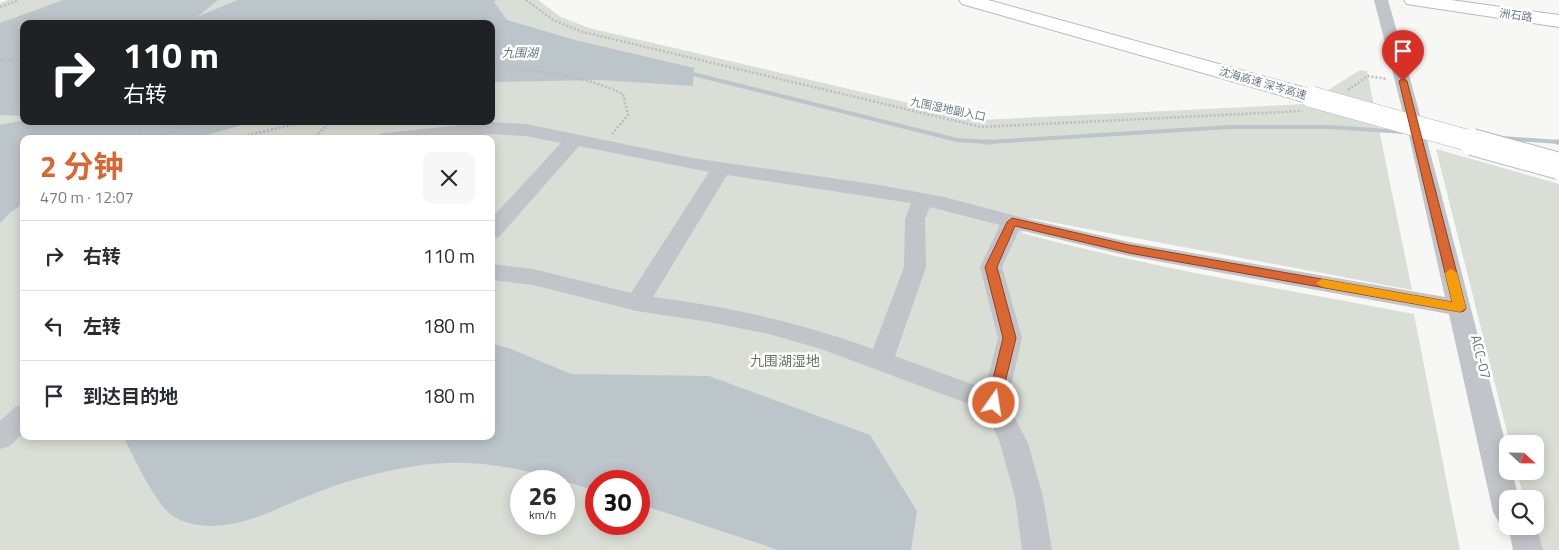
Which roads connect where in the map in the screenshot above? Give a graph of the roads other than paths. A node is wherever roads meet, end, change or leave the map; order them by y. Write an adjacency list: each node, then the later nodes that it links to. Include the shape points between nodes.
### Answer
1 (968, 0): 8 (main road, 沈海高速 深岑高速)
2 (1008, 0): 8 (main road, 沈海高速 深岑高速)
3 (1381, 0): 20 (street)
4 (1413, 0): 7 (main road, 洲石路)
5 (1492, 0): 6 (main road, 洲石路)
6 (1559, 9)
7 (1559, 21)
8 (1312, 98): 11 (main road, 沈海高速 深岑高速); 12 (main road, 沈海高速 深岑高速, bridge)
9 (423, 135): 10 (street, via 492,128 526,130)
10 (574, 140): 13 (street); 16 (street)
11 (1559, 152)
12 (1559, 166)
13 (722, 168): 14 (street); 19 (street)
14 (923, 199): 15 (street); 21 (street, via 916,220 916,267)
15 (1012, 222): 20 (street, via 1129,249); 22 (street, via 991,267 1010,338)
16 (495, 228)
17 (1454, 249): 24 (street, ACC-07)
18 (495, 272): 19 (street, via 533,277)
19 (637, 303): 21 (street, via 769,325)
20 (1460, 308): 26 (street)
21 (881, 360): 22 (street)
22 (994, 403): 29 (street, via 1016,452 1030,497)
23 (20, 419): 25 (street)
24 (1500, 435)
25 (0, 438)
26 (1503, 490)
27 (1513, 535): 30 (street)
28 (1524, 535): 31 (street)
29 (1037, 550)
30 (1516, 550)
31 (1528, 550)

